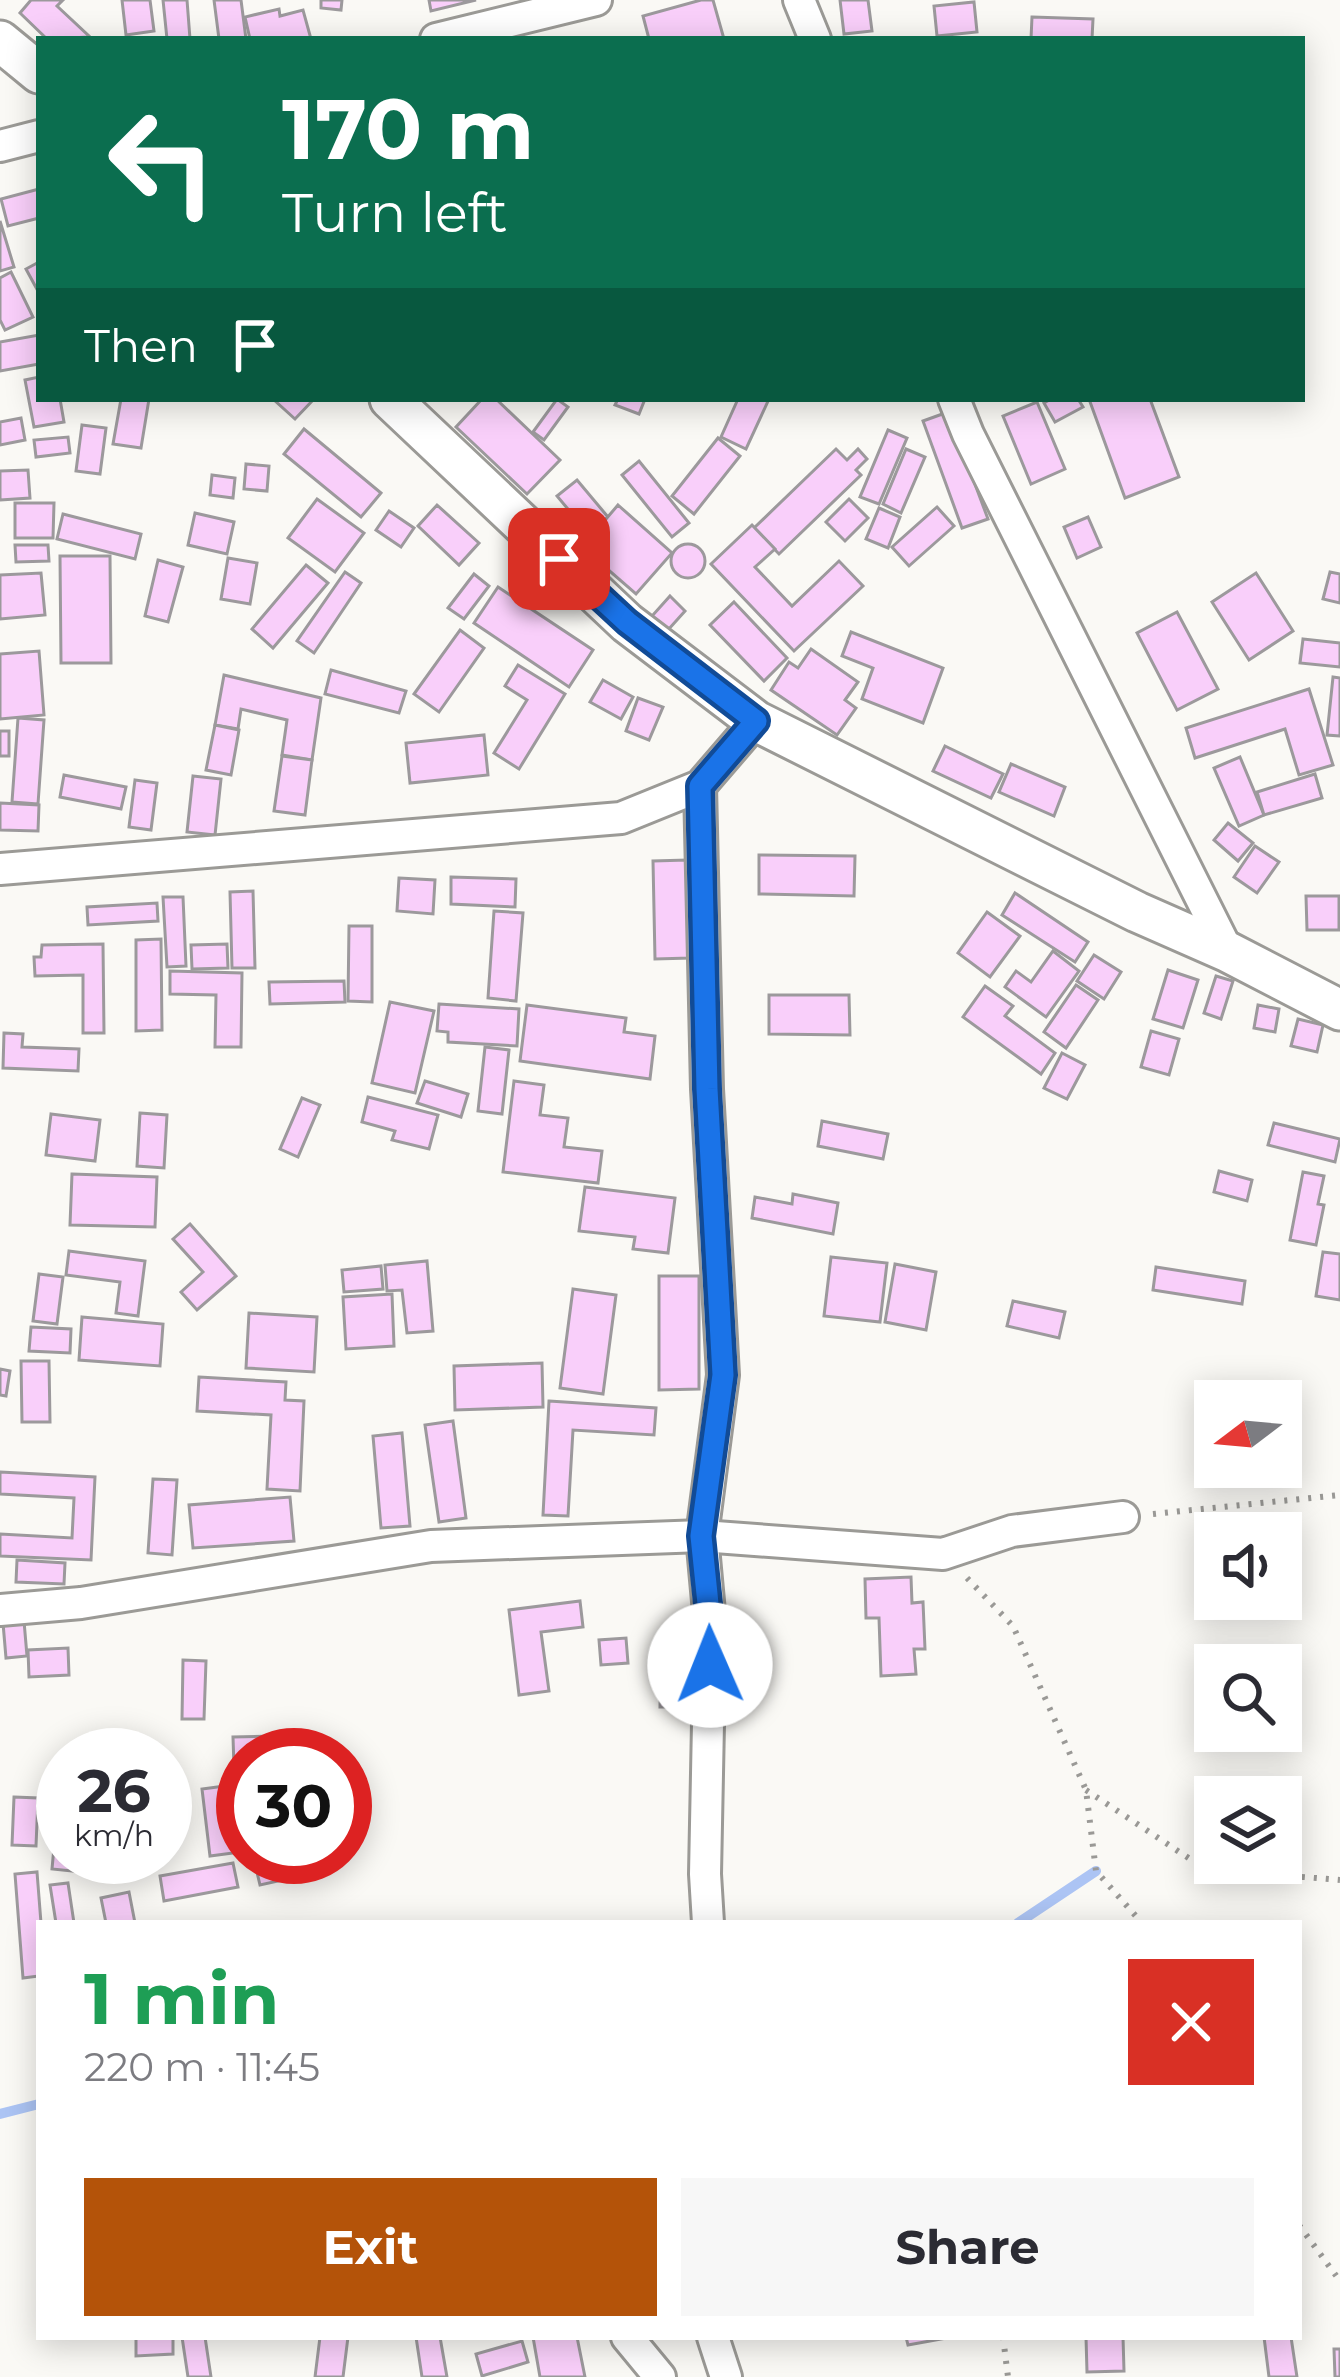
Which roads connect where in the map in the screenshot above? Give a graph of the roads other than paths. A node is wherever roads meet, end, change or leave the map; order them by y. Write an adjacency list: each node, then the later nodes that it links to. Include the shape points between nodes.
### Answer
1 (596, 0): 3 (street)
2 (800, 0): 4 (street)
3 (448, 36)
4 (813, 36)
5 (0, 41): 6 (street)
6 (36, 71)
7 (36, 137): 8 (street)
8 (0, 146)
9 (393, 402): 11 (street, via 627,622)
10 (955, 402): 14 (street)
11 (756, 721): 12 (street); 14 (street)
12 (700, 786): 13 (street, via 621,818); 17 (street, via 723,1375)
13 (0, 869)
14 (1228, 952): 15 (street)
15 (1340, 1010)
16 (1123, 1517): 17 (street, via 1012,1531 943,1554)
17 (701, 1536): 18 (street, via 431,1546); 19 (street, via 710,1623)
18 (0, 1610)
19 (708, 1920)
20 (629, 2340): 22 (street)
21 (714, 2340): 23 (street)
22 (660, 2377)
23 (726, 2377)

